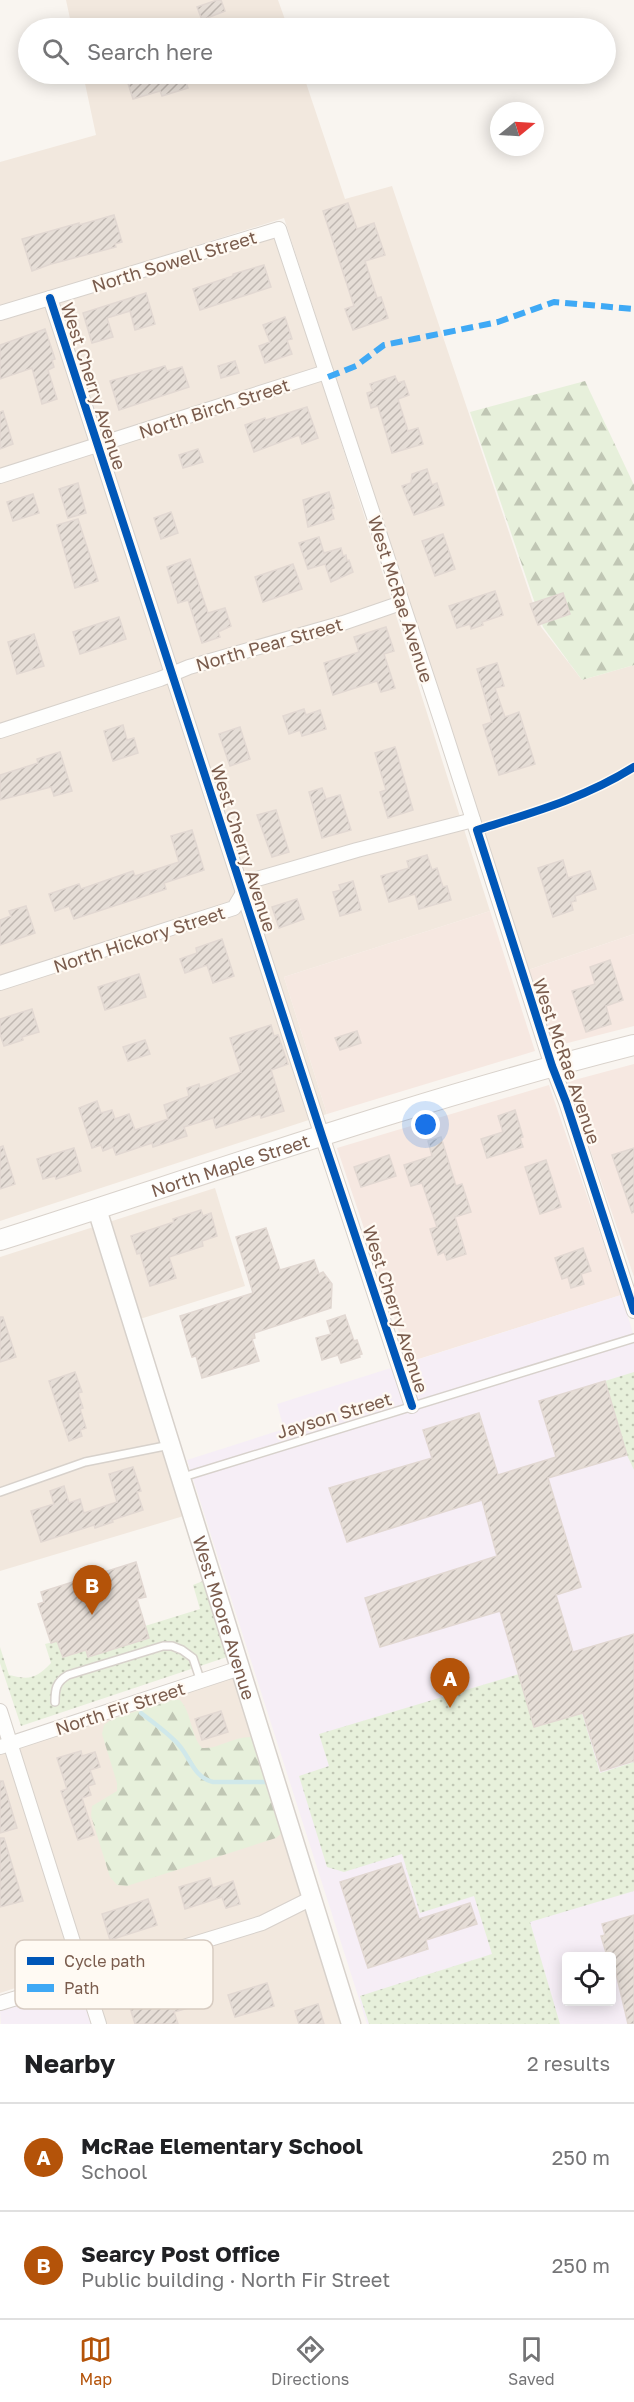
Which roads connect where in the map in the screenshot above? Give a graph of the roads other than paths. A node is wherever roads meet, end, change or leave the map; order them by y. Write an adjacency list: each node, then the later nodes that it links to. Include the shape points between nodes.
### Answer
1 (279, 229): 2 (street, North Sowell Street); 4 (street, West McRae Avenue)
2 (50, 298): 3 (street, North Sowell Street); 5 (street, West Cherry Avenue)
3 (0, 313)
4 (326, 372): 5 (street, North Birch Street); 7 (street, West McRae Avenue)
5 (98, 445): 6 (street, North Birch Street); 8 (street, West Cherry Avenue)
6 (0, 476)
7 (401, 603): 8 (street, North Pear Street); 10 (street, West McRae Avenue)
8 (172, 674): 9 (street, North Pear Street); 11 (street, West Cherry Avenue)
9 (0, 730)
10 (473, 820): 11 (street, North Hickory Street, via 250,881); 14 (street, West McRae Avenue)
11 (243, 892): 12 (street, North Hickory Street, via 234,909); 15 (street, West Cherry Avenue)
12 (0, 983)
13 (634, 1045): 14 (main road, North Maple Street)
14 (552, 1066): 15 (main road, North Maple Street); 18 (street, West McRae Avenue)
15 (322, 1136): 16 (main road, North Maple Street); 20 (street, West Cherry Avenue)
16 (97, 1209): 17 (main road, North Maple Street); 21 (street, West Moore Avenue)
17 (0, 1240)
18 (634, 1311)
19 (634, 1338): 20 (lane, Jayson Street)
20 (412, 1406): 22 (lane, Jayson Street)
21 (170, 1445): 22 (street, West Moore Avenue); 23 (lane, via 85,1462)
22 (181, 1478): 24 (street, West Moore Avenue)
23 (0, 1492)
24 (240, 1668): 25 (street, North Fir Street); 29 (street, West Moore Avenue)
25 (201, 1682): 26 (lane, via 192,1658 182,1650 163,1646 68,1675 59,1680); 28 (street, North Fir Street)
26 (55, 1702)
27 (0, 1712): 28 (street)
28 (5, 1746): 30 (street)
29 (312, 1898): 31 (street, via 262,1923); 36 (street, West Moore Avenue)
30 (71, 1940)
31 (206, 1940)
32 (15, 1998): 33 (street)
33 (0, 2003)
34 (94, 2009): 35 (street)
35 (99, 2024)
36 (351, 2024)

